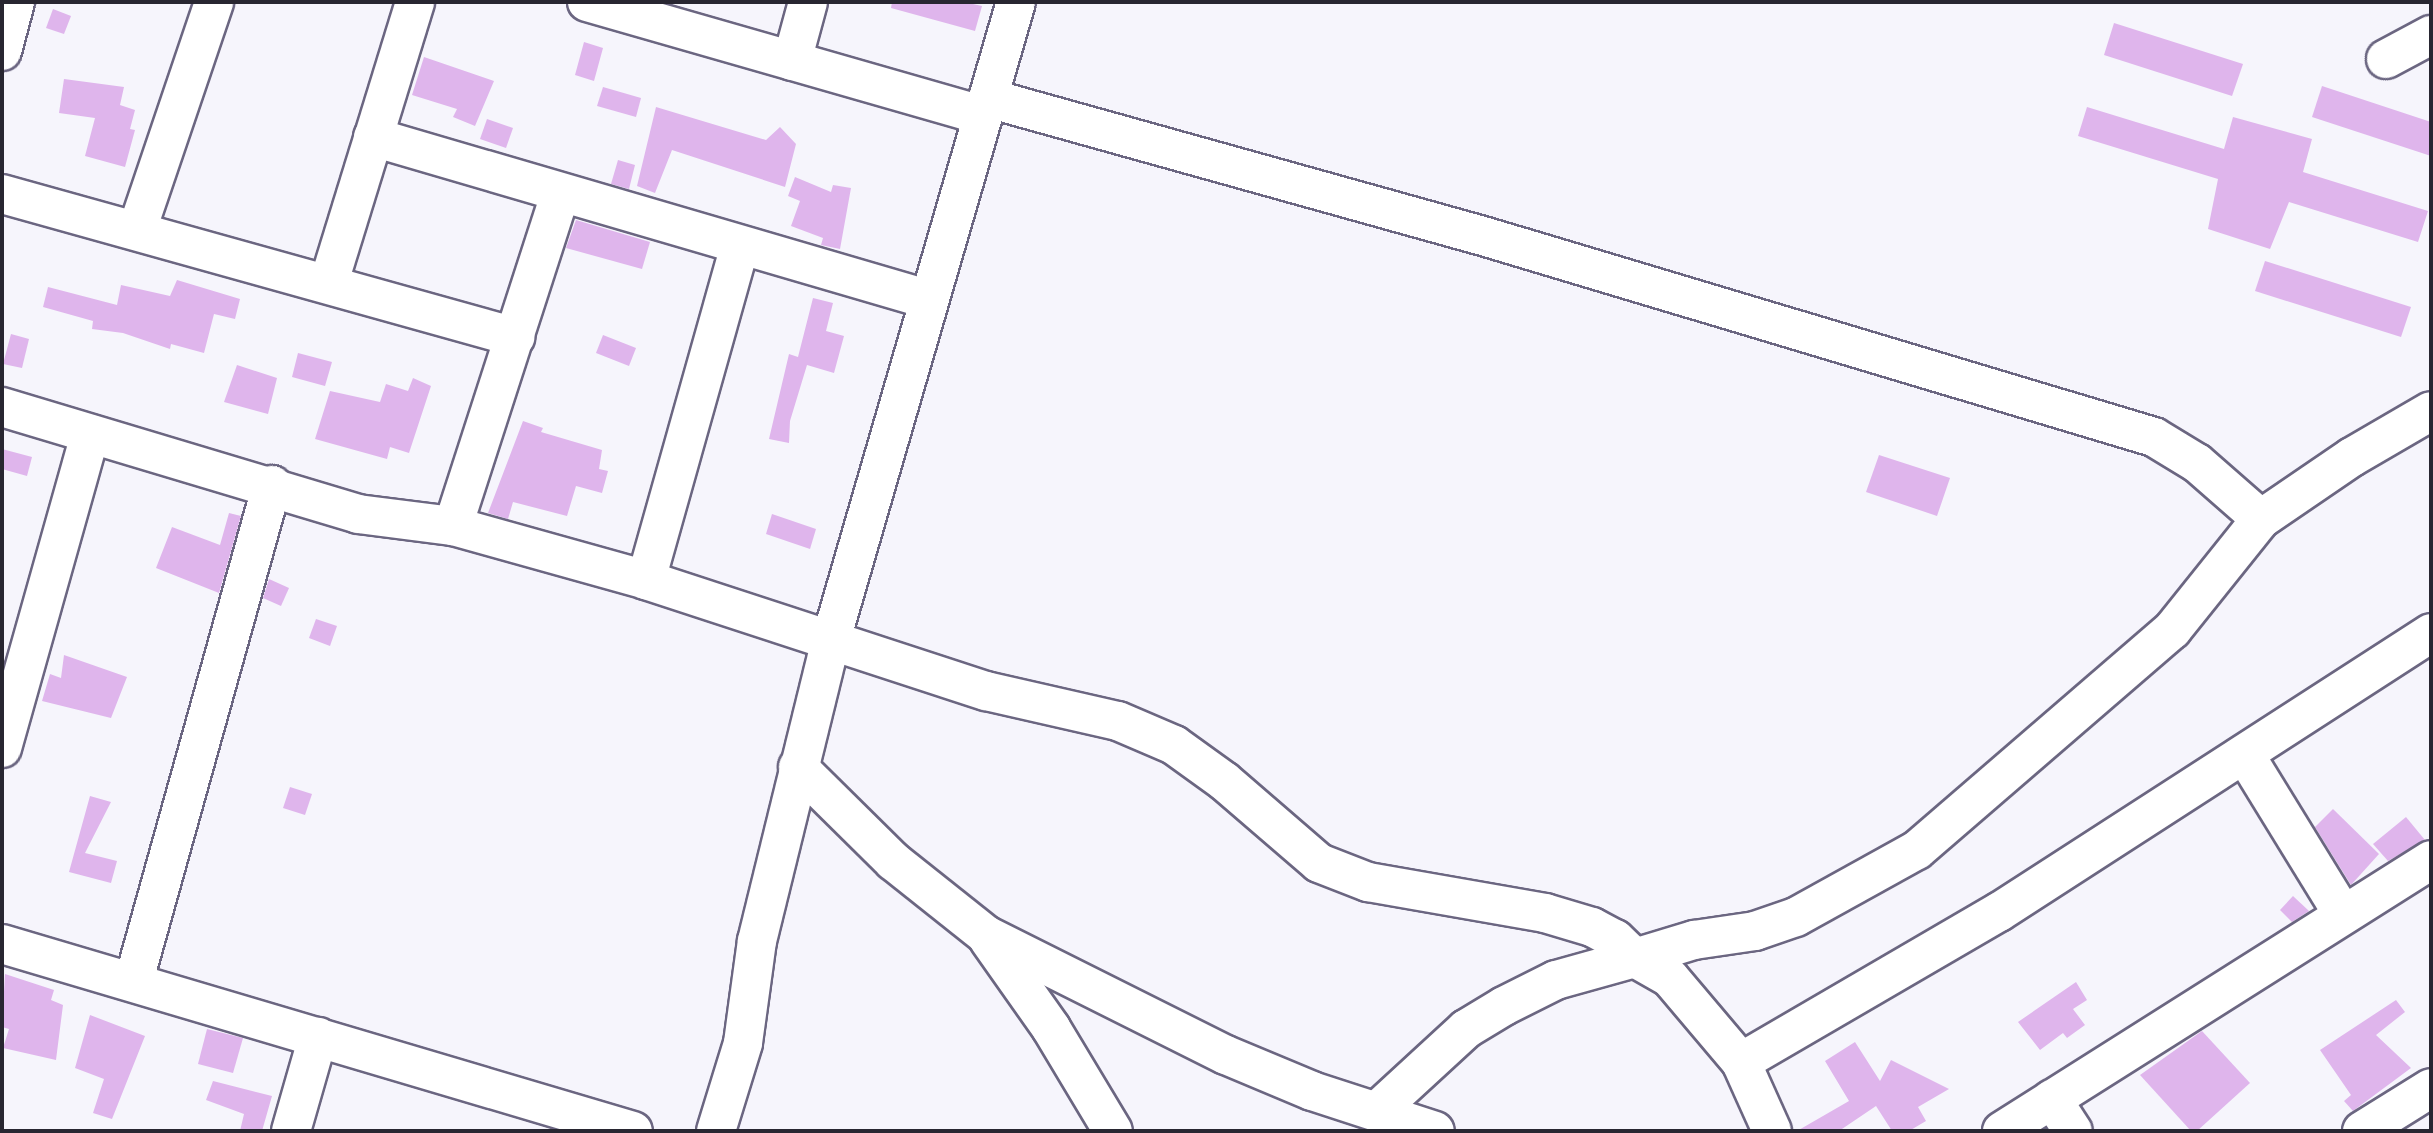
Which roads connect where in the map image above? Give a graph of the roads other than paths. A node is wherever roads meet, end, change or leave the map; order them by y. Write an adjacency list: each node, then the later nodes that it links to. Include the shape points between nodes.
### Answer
1 (214, 2): 13 (street)
2 (415, 2): 10 (street)
3 (808, 2): 8 (street)
4 (1016, 2): 9 (street)
5 (602, 4): 8 (street)
6 (2431, 35): 7 (street)
7 (2386, 60)
8 (792, 61): 9 (street)
9 (985, 106): 16 (street); 22 (street, via 1483,236 2154,437 2197,463)
10 (373, 137): 12 (street); 15 (street)
11 (2, 194): 13 (street)
12 (560, 194): 14 (street); 17 (street)
13 (137, 230): 15 (street)
14 (740, 246): 16 (street); 24 (street)
15 (329, 282): 17 (street)
16 (927, 299): 26 (street)
17 (515, 337): 23 (street)
18 (2, 407): 20 (street)
19 (2431, 411): 22 (street, via 2351,457)
20 (90, 434): 21 (street); 27 (street)
21 (272, 485): 23 (street, via 358,514); 35 (street)
22 (2261, 519): 34 (street, via 2172,630 1917,850 1796,917)
23 (453, 526): 24 (street)
24 (646, 580): 26 (street)
25 (2431, 633): 28 (street)
26 (830, 643): 29 (street); 34 (street, via 986,691 1118,721 1174,745 1224,781 1319,863 1368,882 1545,914 1592,928 1615,939)
27 (2, 748)
28 (2245, 755): 31 (street); 37 (street, via 1999,912)
29 (798, 768): 32 (street, via 893,861); 43 (street, via 757,941 743,1043)
30 (2431, 860): 31 (street)
31 (2343, 914): 39 (street)
32 (986, 935): 40 (street, via 1226,1055 1312,1091); 44 (street, via 1051,1028)
33 (2, 944): 35 (street)
34 (1635, 958): 37 (street, via 1670,978); 40 (street, via 1556,980 1504,1006 1466,1030)
35 (134, 980): 36 (street)
36 (318, 1037): 41 (street); 42 (street)
37 (1741, 1062): 46 (street)
38 (2431, 1088): 49 (street)
39 (2052, 1099): 47 (street); 48 (street)
40 (1378, 1110): 45 (street)
41 (291, 1131)
42 (633, 1131)
43 (716, 1131)
44 (1113, 1131)
45 (1436, 1131)
46 (1772, 1131)
47 (2002, 1131)
48 (2073, 1131)
49 (2362, 1131)

